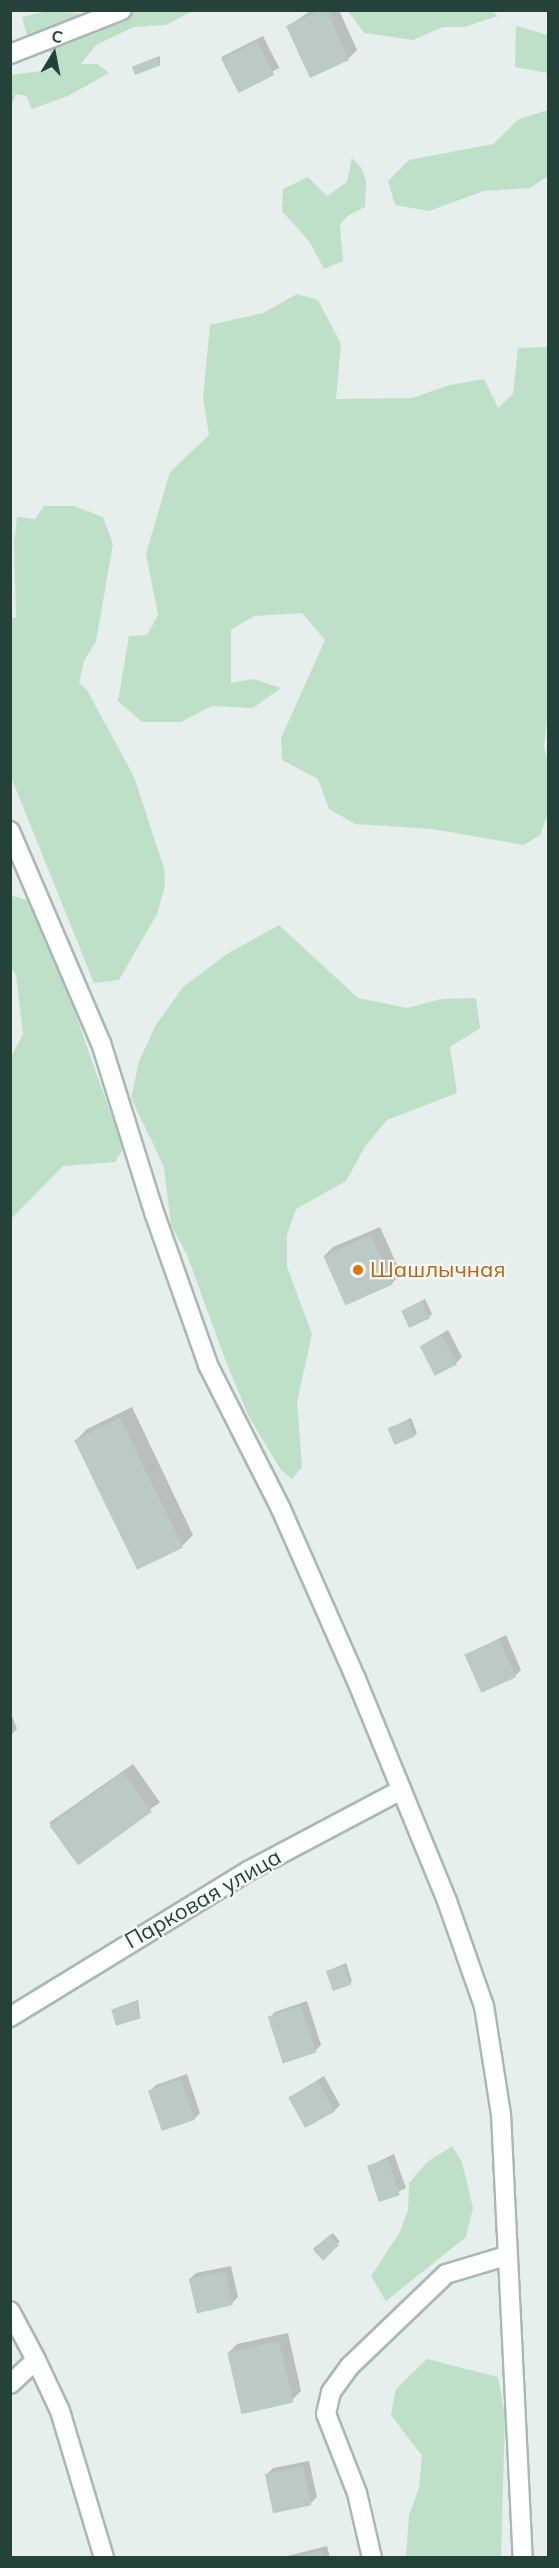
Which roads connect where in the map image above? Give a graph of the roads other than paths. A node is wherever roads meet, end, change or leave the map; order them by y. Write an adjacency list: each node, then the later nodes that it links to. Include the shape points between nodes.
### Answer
1 (122, 10): 2 (main road)
2 (10, 54)
3 (10, 831): 4 (main road)
4 (14, 851): 5 (main road, via 101,1043 154,1215 208,1365 281,1509)
5 (401, 1790): 6 (main road, Парковая улица, via 250,1870); 7 (main road, via 447,1901 484,2006 501,2114)
6 (10, 2017)
7 (506, 2256): 12 (main road, via 446,2274 350,2366 331,2392 326,2414 357,2493); 13 (main road)
8 (10, 2312): 9 (main road)
9 (36, 2360): 10 (main road); 11 (main road, via 60,2411)
10 (10, 2384)
11 (104, 2558)
12 (372, 2558)
13 (523, 2558)

